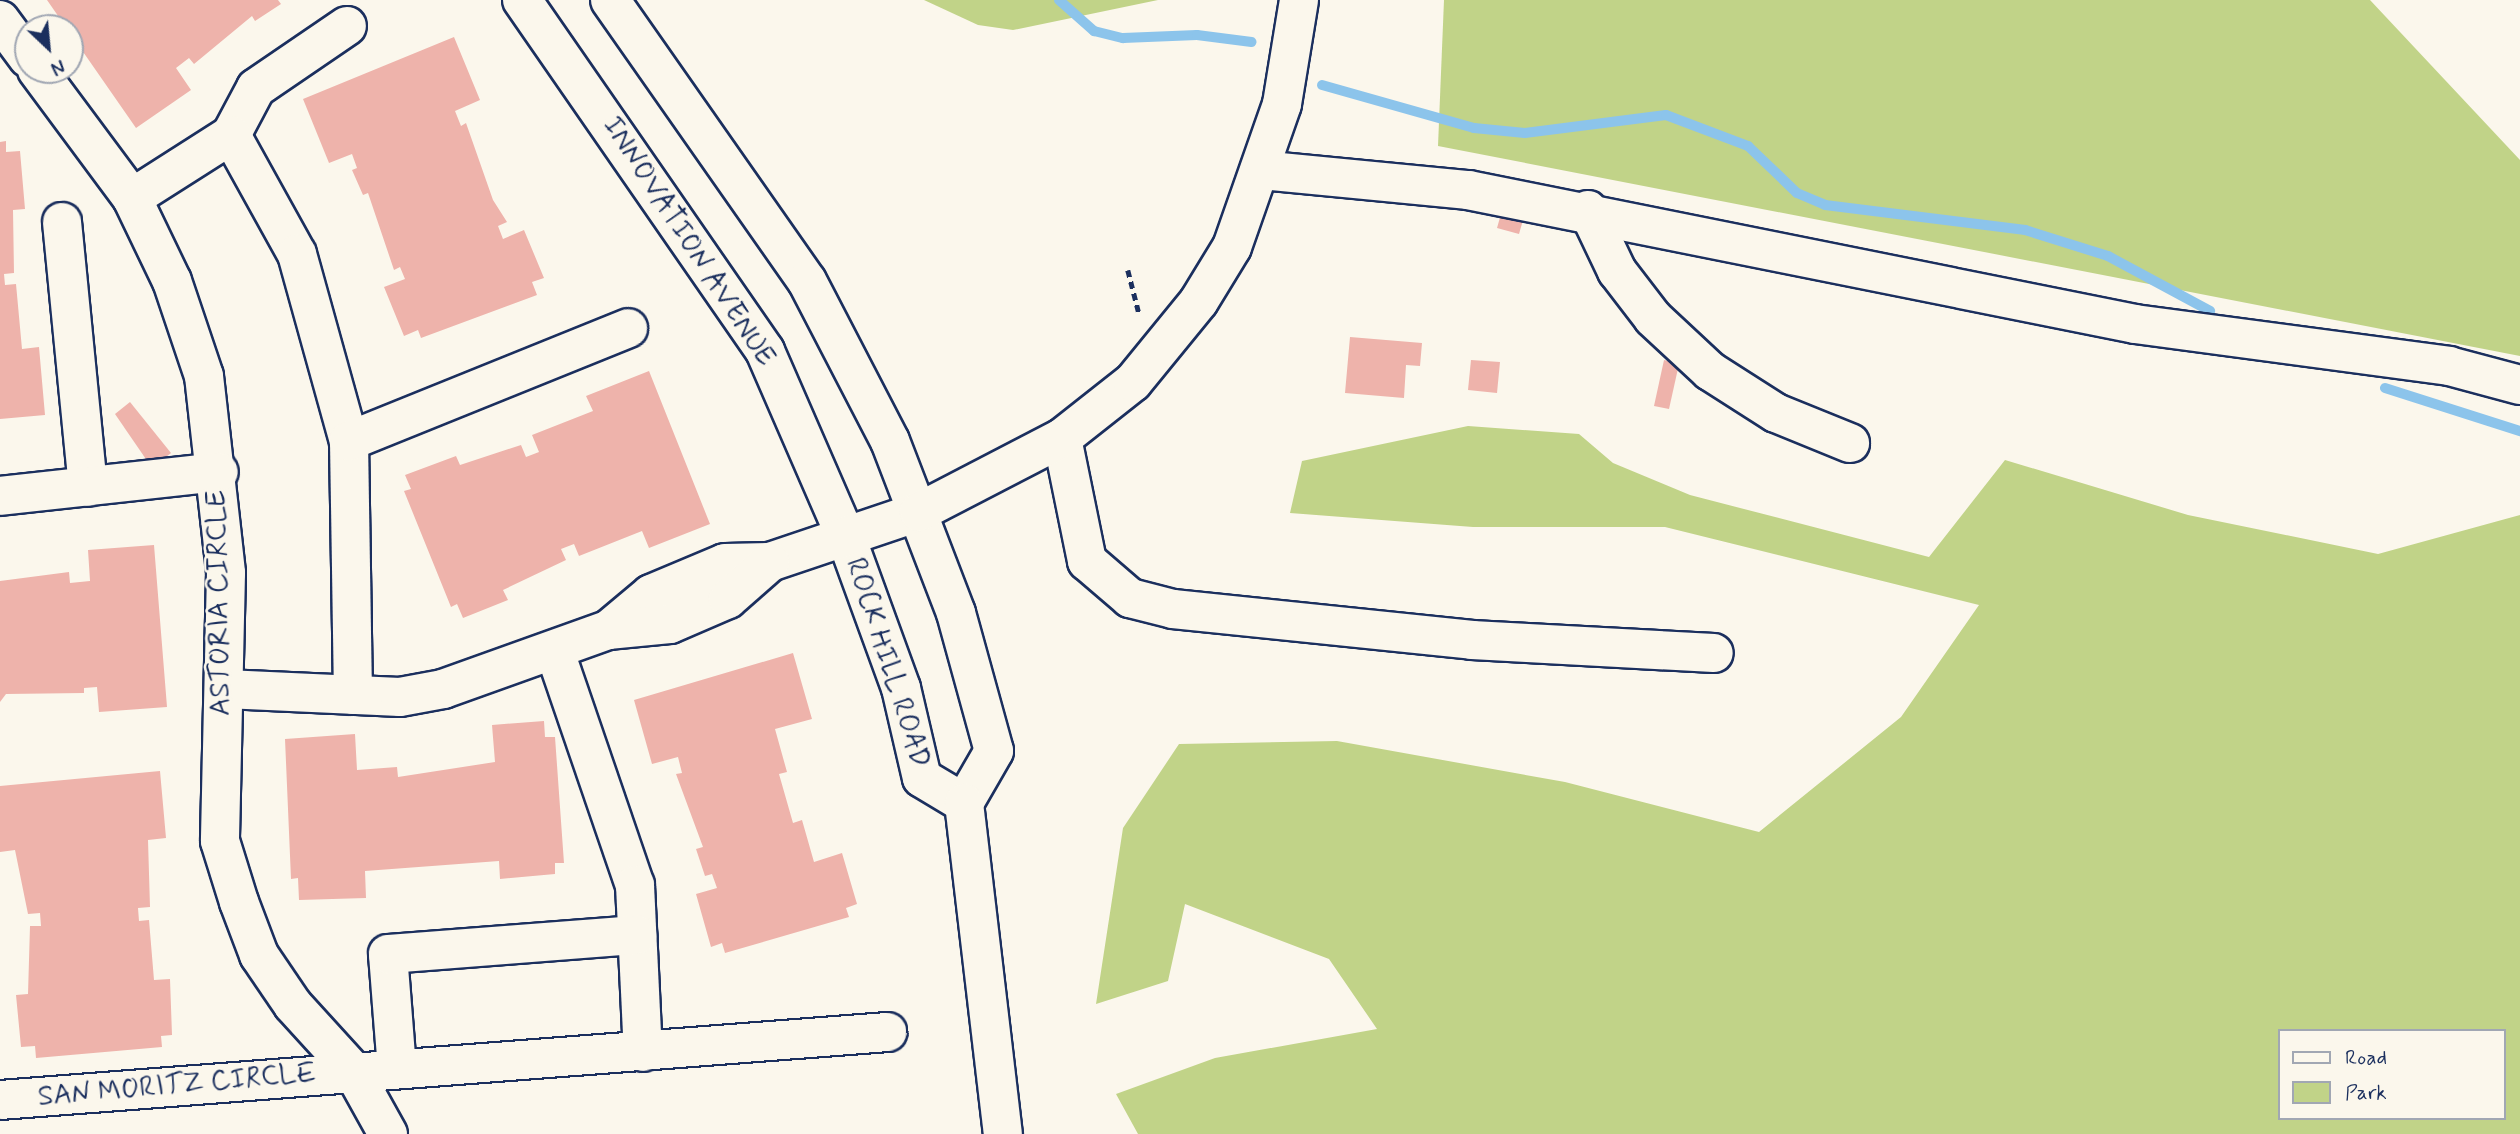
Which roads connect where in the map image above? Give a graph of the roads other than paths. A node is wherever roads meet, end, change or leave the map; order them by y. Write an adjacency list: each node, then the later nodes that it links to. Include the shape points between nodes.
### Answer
1 (522, 0): 22 (street, INNOVATION AVENUE, via 765,351)
2 (610, 0): 21 (street, via 807,281 890,441)
3 (1299, 0): 9 (street, ROCK HILL ROAD, via 1282,104)
4 (0, 20): 6 (street)
5 (347, 26): 8 (street, via 256,88)
6 (14, 39)
7 (47, 84): 10 (street, ASTORIA CIRCLE)
8 (230, 135): 10 (street); 16 (street, via 297,254)
9 (1260, 170): 11 (street, via 1468,190); 15 (street, ROCK HILL ROAD, via 1231,247 1199,301 1133,382)
10 (132, 198): 18 (street, ASTORIA CIRCLE, via 172,281 204,376)
11 (1588, 210): 14 (street, via 2134,324 2449,366); 17 (street, via 1617,271 1653,317 1710,371 1776,413)
12 (62, 222): 19 (street)
13 (628, 328): 16 (street)
14 (2520, 386)
15 (1062, 438): 21 (street, ROCK HILL ROAD); 24 (street, via 1087,561 1130,598 1173,609 1472,640)
16 (349, 441): 26 (street)
17 (1850, 443)
18 (219, 472): 19 (street); 25 (street, ASTORIA CIRCLE)
19 (88, 486): 20 (street)
20 (0, 496)
21 (919, 512): 22 (street, ROCK HILL ROAD); 27 (street, via 994,751)
22 (846, 537): 23 (street, via 770,562 728,599 670,624 608,630); 27 (street, ROCK HILL ROAD, via 901,688 922,778)
23 (555, 652): 26 (street, via 443,690); 28 (street, via 635,885)
24 (1714, 653)
25 (225, 688): 26 (street); 32 (street, ASTORIA CIRCLE, via 217,771 220,841 239,902 272,975)
26 (353, 695)
27 (964, 803): 35 (street)
28 (637, 935): 30 (street); 31 (street, via 388,954)
29 (887, 1032): 30 (street, SAN MORITZ CIRCLE)
30 (643, 1052): 31 (street, SAN MORITZ CIRCLE)
31 (397, 1069): 32 (street, SAN MORITZ CIRCLE)
32 (353, 1071): 33 (street, SAN MORITZ CIRCLE); 34 (street, ASTORIA CIRCLE)
33 (0, 1100)
34 (388, 1134)
35 (1003, 1134)

